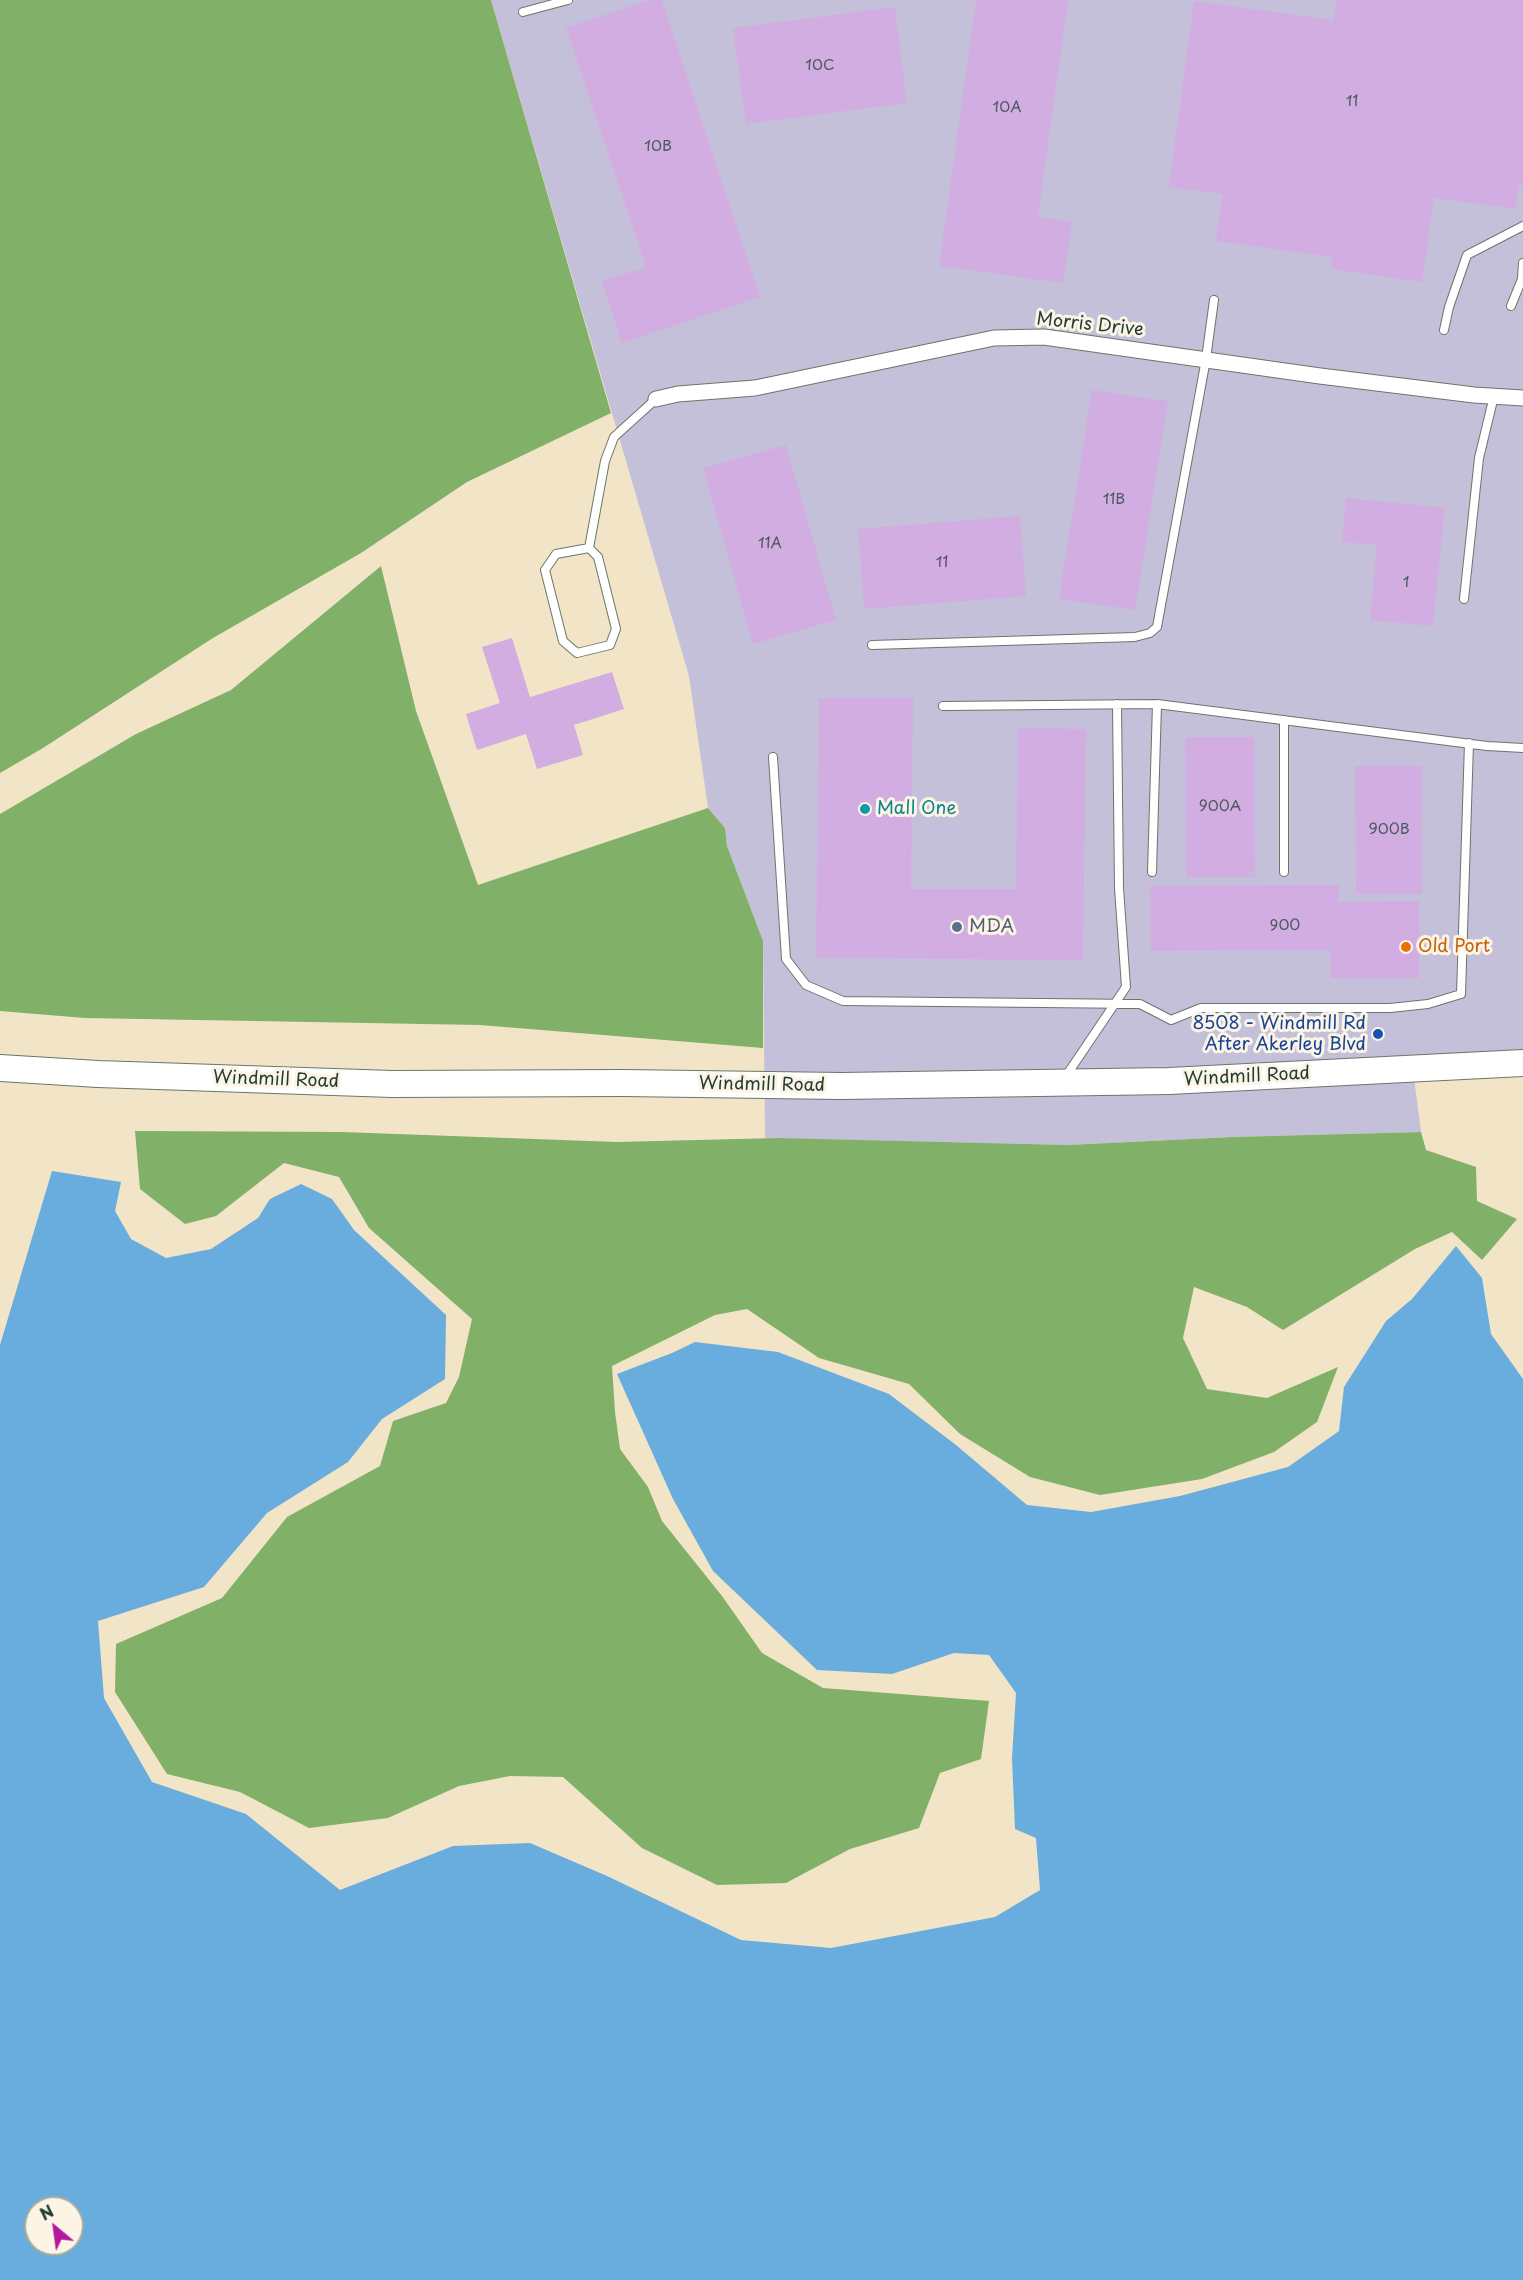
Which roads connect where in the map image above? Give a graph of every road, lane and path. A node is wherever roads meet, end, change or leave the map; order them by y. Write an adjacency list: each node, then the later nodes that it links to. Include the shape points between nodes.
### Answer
1 (568, 0): 2 (lane)
2 (523, 12)
3 (1523, 226): 7 (lane, via 1467,255)
4 (1523, 263): 6 (lane, via 1522,279)
5 (1214, 300): 8 (lane)
6 (1511, 306)
7 (1444, 330)
8 (1206, 359): 9 (street, Morris Drive); 11 (street, Morris Drive, via 1044,337 994,338 754,388); 14 (lane, via 1157,627 1150,633 1135,637)
9 (1494, 396): 10 (street, Morris Drive); 13 (lane, via 1479,458)
10 (1523, 398)
11 (656, 399): 12 (lane, via 614,437 605,461)
12 (588, 548): 12 (lane, via 556,554 545,570 563,641 577,653 610,645 616,629 598,557)
13 (1464, 599)
14 (872, 645)
15 (1117, 704): 16 (lane); 17 (lane); 24 (lane, via 1119,888 1126,987)
16 (1156, 704): 18 (lane); 22 (lane)
17 (943, 706)
18 (1284, 720): 19 (lane); 23 (lane)
19 (1469, 743): 20 (lane); 24 (lane, via 1461,994 1428,1004 1390,1008 1201,1008 1171,1020 1140,1004)
20 (1523, 748)
21 (773, 757): 24 (lane, via 786,959 806,985 843,1001)
22 (1152, 872)
23 (1284, 872)
24 (1115, 1004): 27 (lane)
25 (1523, 1063): 27 (main road, Windmill Road)
26 (0, 1068): 27 (main road, Windmill Road, via 392,1084)
27 (1061, 1083)

